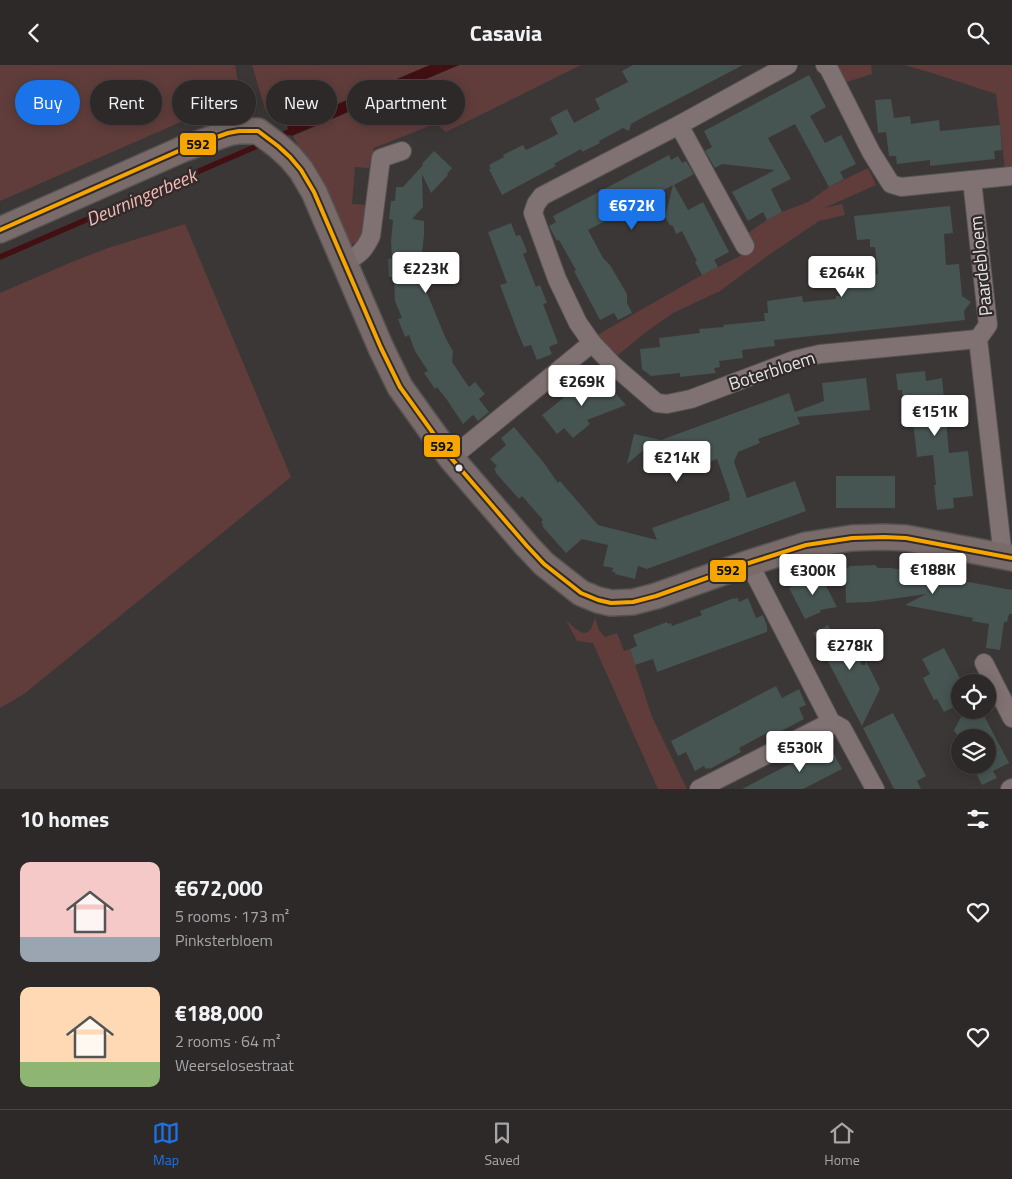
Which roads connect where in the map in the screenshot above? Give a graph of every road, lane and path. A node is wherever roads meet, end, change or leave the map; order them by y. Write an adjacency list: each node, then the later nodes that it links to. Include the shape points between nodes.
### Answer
1 (788, 65): 3 (street, Boterbloem)
2 (825, 65): 6 (street, via 870,152 891,184 901,187)
3 (679, 125): 8 (street); 11 (street, Boterbloem, via 542,196 536,204 533,213 557,279 578,323)
4 (402, 151): 9 (street, via 381,158 371,235 357,256)
5 (1012, 177): 6 (street)
6 (972, 180): 10 (street, Paardebloem, via 988,325)
7 (0, 230): 9 (street, via 183,149 228,133 258,131 301,170 314,192)
8 (745, 246)
9 (344, 263): 12 (street, via 400,387)
10 (978, 339): 11 (street, Boterbloem, via 820,354 668,404 656,403); 13 (street, Paardebloem)
11 (592, 343): 12 (street)
12 (451, 458): 14 (street, via 544,563 581,593 598,600 633,602)
13 (1007, 557): 14 (street, via 906,538 884,537 806,545)
14 (750, 563): 17 (street)
15 (984, 663): 16 (street)
16 (1012, 718)
17 (831, 723): 18 (street); 19 (street, via 842,728)
18 (699, 789)
19 (874, 789)

